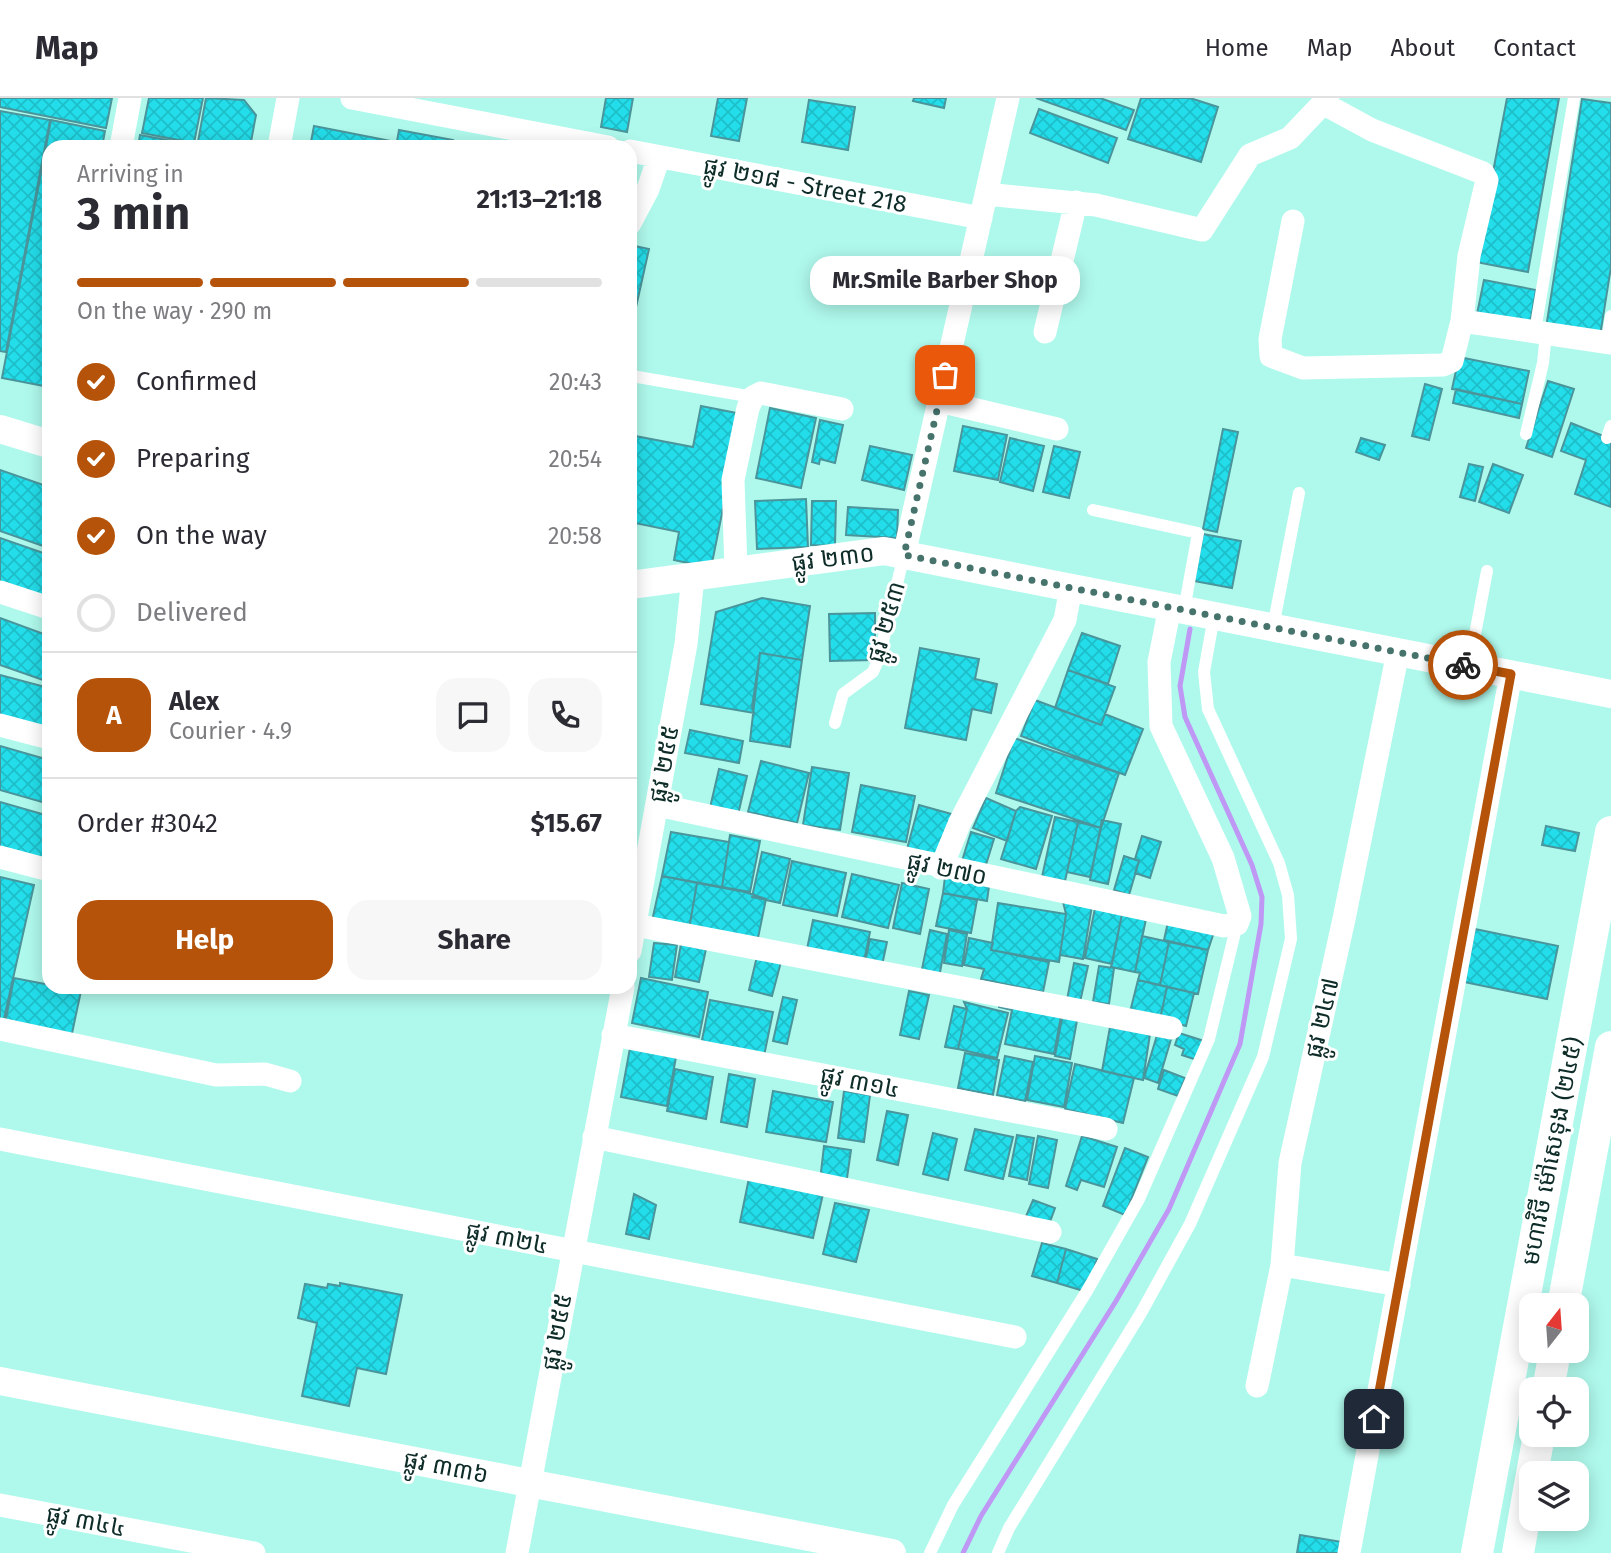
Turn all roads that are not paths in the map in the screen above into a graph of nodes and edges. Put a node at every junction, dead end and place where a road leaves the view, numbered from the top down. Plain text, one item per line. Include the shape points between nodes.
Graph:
1 (130, 98) edge
2 (288, 98) edge
3 (352, 98) edge
4 (1008, 98) edge
5 (1573, 98) edge
6 (1322, 100) edge
7 (122, 140) edge
8 (280, 140) edge
9 (571, 140) edge
10 (637, 152) edge
11 (659, 157) junction
12 (986, 194) junction
13 (1076, 202) junction
14 (637, 210) edge
15 (981, 218) junction
16 (1293, 221) dead end
17 (1611, 316) edge
18 (1462, 321) junction
19 (1045, 332) dead end
20 (1540, 332) junction
21 (1609, 342) edge
22 (637, 377) edge
23 (753, 397) junction
24 (939, 401) junction
25 (842, 409) dead end
26 (0, 429) edge
27 (1057, 429) dead end
28 (1526, 434) dead end
29 (42, 442) edge
30 (1299, 493) dead end
31 (1093, 510) dead end
32 (904, 555) junction
33 (736, 570) junction
34 (1487, 571) dead end
35 (693, 577) junction
36 (637, 584) edge
37 (1072, 588) junction
38 (0, 592) edge
39 (42, 606) edge
40 (1177, 609) junction
41 (1214, 616) junction
42 (1273, 628) junction
43 (1398, 652) junction
44 (1469, 666) junction
45 (1511, 674) junction
46 (1611, 694) edge
47 (835, 723) dead end
48 (0, 725) edge
49 (42, 736) edge
50 (657, 805) junction
51 (1611, 832) edge
52 (0, 857) edge
53 (42, 868) edge
54 (941, 868) junction
55 (637, 905) edge
56 (1237, 924) junction
57 (637, 926) edge
58 (622, 994) edge
59 (1171, 1028) dead end
60 (0, 1029) edge
61 (613, 1035) junction
62 (1611, 1047) edge
63 (290, 1081) dead end
64 (1106, 1129) dead end
65 (594, 1137) junction
66 (0, 1139) edge
67 (1049, 1232) dead end
68 (572, 1251) junction
69 (1282, 1265) junction
70 (1399, 1285) junction
71 (1565, 1293) edge
72 (1015, 1337) dead end
73 (0, 1381) edge
74 (1257, 1385) dead end
75 (530, 1483) junction
76 (0, 1505) edge
77 (1522, 1531) edge
78 (254, 1553) edge
79 (517, 1553) edge
80 (892, 1553) edge
81 (930, 1553) edge
82 (998, 1553) edge
83 (1349, 1553) edge
84 (1477, 1553) edge
85 (1518, 1553) edge

1 - 7 street
2 - 8 street
3 - 9 street
4 - 12 street, ផ្លូវ ២៥៣
5 - 20 lane
6 - 13 street via 1290,138 1250,155 1202,230
6 - 18 street via 1372,130 1483,173 1487,180 1469,256
10 - 11 street, ផ្លូវ ២១៨ - Street 218
11 - 14 street
11 - 15 street, ផ្លូវ ២១៨ - Street 218
12 - 13 street
12 - 15 street, ផ្លូវ ២៥៣
13 - 19 street
15 - 24 street, ផ្លូវ ២៥៣
16 - 18 street via 1270,356 1303,368 1443,365 1452,360
17 - 21 lane
18 - 20 street
20 - 21 street
20 - 28 lane via 1543,363
22 - 23 lane
23 - 25 street via 761,393
23 - 33 street via 733,480
24 - 27 street
24 - 32 street, ផ្លូវ ២៥៣
26 - 29 street
30 - 42 lane
31 - 40 lane via 1198,533
32 - 33 street, ផ្លូវ ២៣០ via 884,551
32 - 37 street, ផ្លូវ ២៣០
32 - 47 lane, ផ្លូវ ២៥៣ via 873,672 844,694
33 - 35 street, ផ្លូវ ២៣០
34 - 44 lane
35 - 36 street, ផ្លូវ ២៣០
35 - 50 street, ផ្លូវ ២៥៥ via 686,644
37 - 40 street, ផ្លូវ ២៣០
37 - 54 street via 1060,630 960,822
38 - 39 street
40 - 41 street, ផ្លូវ ២៣០
40 - 56 street via 1159,662 1161,726 1223,858 1240,916
41 - 42 street, ផ្លូវ ២៣០
41 - 82 lane via 1204,672 1208,709 1279,863 1288,895 1291,939 1264,1057 1189,1224
42 - 43 street, ផ្លូវ ២៣០
43 - 44 street, ផ្លូវ ២៣០
43 - 69 street, ផ្លូវ ២៤៧ via 1290,1163
44 - 45 street, ផ្លូវ ២៣០
45 - 46 street, ផ្លូវ ២៣០
45 - 70 street
48 - 49 street
50 - 54 street, ផ្លូវ ២៧០
50 - 55 street, ផ្លូវ ២៥៥
51 - 84 main road, មហាវិថី ម៉ៅសេទុង (២៤៥)
52 - 53 street
54 - 56 street, ផ្លូវ ២៧០ via 1224,926
56 - 81 lane via 1209,1039 1139,1199 953,1505
57 - 59 street
58 - 61 street, ផ្លូវ ២៥៥
60 - 63 street via 216,1075 265,1074
61 - 64 street, ផ្លូវ ៣១៤
61 - 65 street, ផ្លូវ ២៥៥
62 - 71 main road, មហាវិថី ម៉ៅសេទុង (២៤៥)
65 - 67 street
65 - 68 street, ផ្លូវ ២៥៥
66 - 68 street, ផ្លូវ ៣២៤
68 - 72 street, ផ្លូវ ៣២៤
68 - 75 street, ផ្លូវ ២៥៥
69 - 70 street
69 - 74 street, ផ្លូវ ២៤៧
70 - 83 street
73 - 75 street, ផ្លូវ ៣៣៦
75 - 79 street, ផ្លូវ ២៥៥
75 - 80 street, ផ្លូវ ៣៣៦
76 - 78 street, ផ្លូវ ៣៤៤
77 - 85 main road

